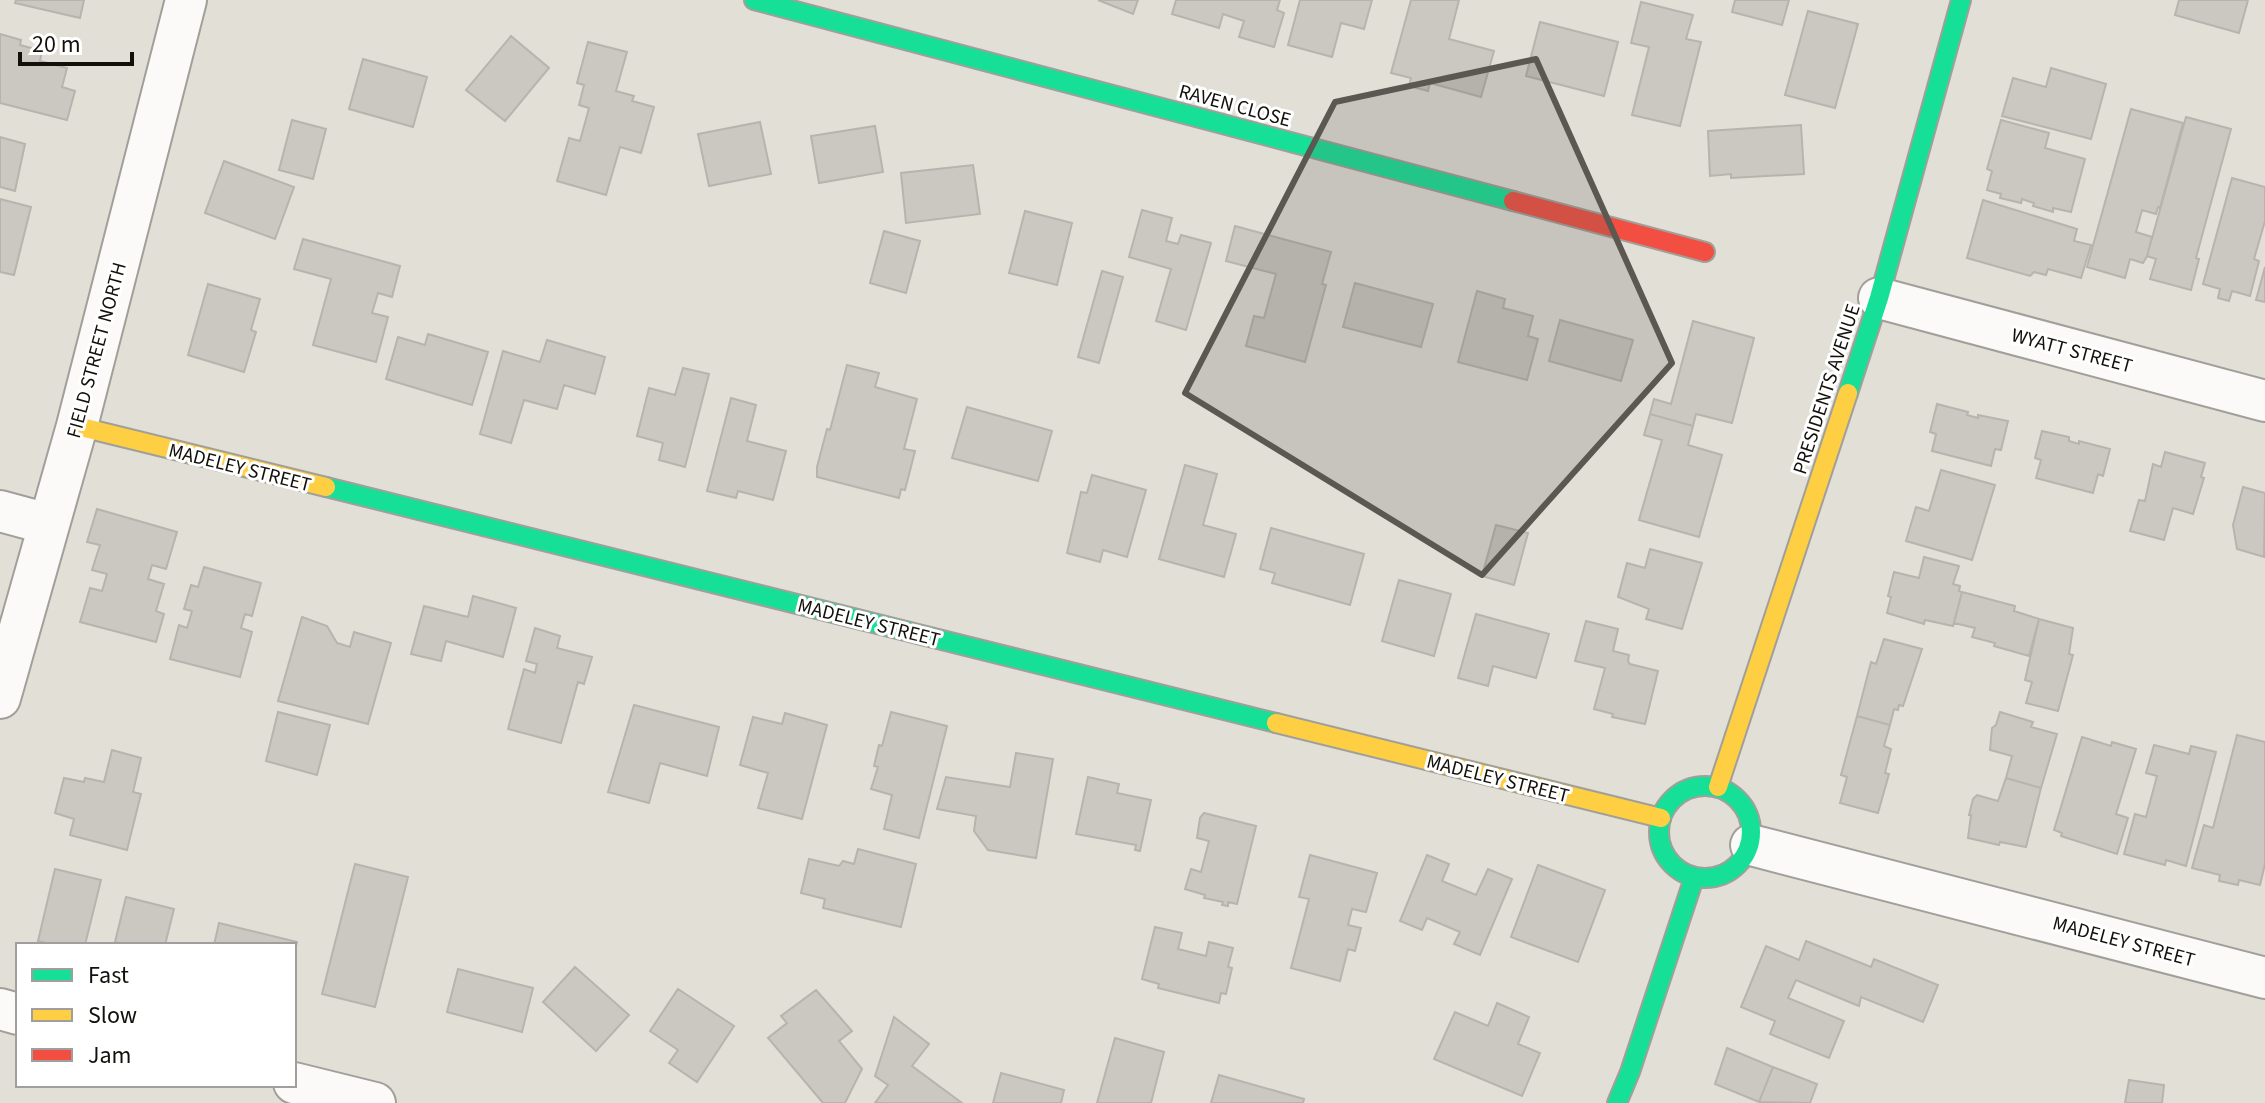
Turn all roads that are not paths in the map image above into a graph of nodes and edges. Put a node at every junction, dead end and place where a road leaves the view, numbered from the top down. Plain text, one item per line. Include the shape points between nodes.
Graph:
1 (186, 0) edge
2 (754, 0) edge
3 (1961, 0) edge
4 (1705, 252) dead end
5 (1879, 298) junction
6 (2265, 401) edge
7 (77, 426) junction
8 (0, 511) edge
9 (48, 524) junction
10 (0, 698) edge
11 (1718, 787) junction
12 (1661, 818) junction
13 (1751, 845) junction
14 (1694, 878) junction
15 (2265, 978) edge
16 (296, 1083) edge
17 (375, 1103) edge
18 (1617, 1103) edge

1 - 7 street, FIELD STREET NORTH
2 - 4 street, RAVEN CLOSE
3 - 5 street, PRESIDENTS AVENUE
5 - 6 street, WYATT STREET
5 - 11 street, PRESIDENTS AVENUE
7 - 9 street, FIELD STREET NORTH
7 - 12 street, MADELEY STREET
8 - 9 street
9 - 10 street, FIELD STREET NORTH
11 - 12 street via 1700,785 1683,791
11 - 13 street via 1746,810
12 - 14 street via 1658,837 1664,855 1676,870
13 - 14 street via 1729,873
13 - 15 street, MADELEY STREET
14 - 18 street
16 - 17 street

